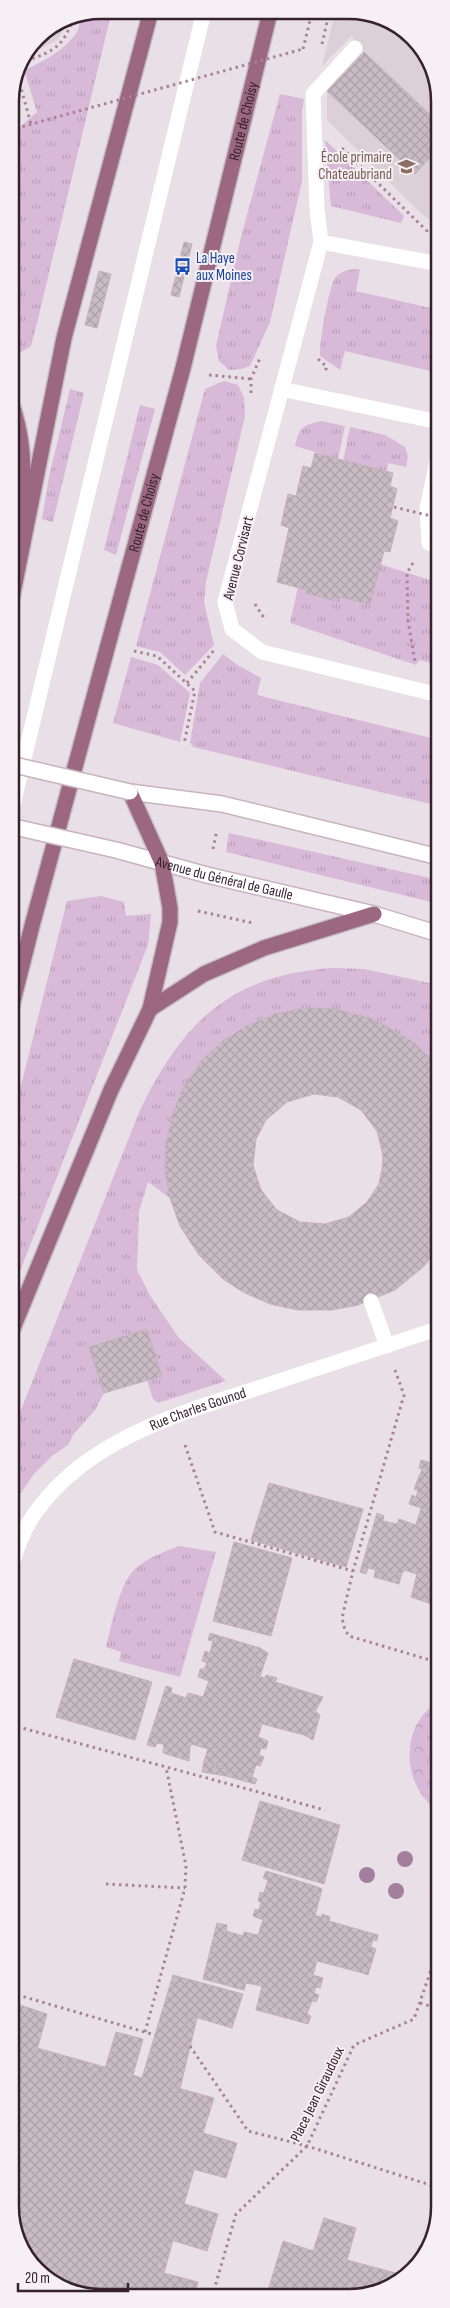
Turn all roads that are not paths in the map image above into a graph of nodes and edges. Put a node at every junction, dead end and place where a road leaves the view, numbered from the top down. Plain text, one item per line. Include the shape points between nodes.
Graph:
1 (149, 19) edge
2 (202, 19) edge
3 (268, 19) edge
4 (355, 48) dead end
5 (321, 242) junction
6 (431, 262) edge
7 (281, 389) junction
8 (431, 420) edge
9 (19, 427) edge
10 (431, 489) edge
11 (431, 529) edge
12 (19, 557) edge
13 (19, 572) edge
14 (431, 693) edge
15 (19, 766) edge
16 (19, 780) edge
17 (130, 792) junction
18 (19, 828) edge
19 (431, 854) edge
20 (162, 863) junction
21 (374, 914) junction
22 (431, 931) edge
23 (19, 977) edge
24 (150, 1009) junction
25 (371, 1301) dead end
26 (19, 1311) edge
27 (431, 1331) edge
28 (386, 1346) junction
29 (19, 1544) edge

1 - 13 main road via 64,338
2 - 16 street
3 - 23 main road, Route de Choisy via 183,368
4 - 5 street via 313,94
5 - 6 street
5 - 7 street, Avenue Corvisart
7 - 8 street
7 - 14 street, Avenue Corvisart via 225,602 232,629 262,652
9 - 12 main road via 24,456
10 - 11 street via 427,508
15 - 17 street, bridge
17 - 19 street via 222,804
17 - 20 main road
18 - 20 street, Avenue du Général de Gaulle, bridge
20 - 21 street, Avenue du Général de Gaulle
20 - 24 main road via 170,922
21 - 22 street, Avenue du Général de Gaulle
21 - 24 main road via 264,948 204,974
24 - 26 main road via 111,1090
25 - 28 street
27 - 28 street, Rue Charles Gounod
28 - 29 street, Rue Charles Gounod via 192,1410 109,1447 62,1482 37,1510

